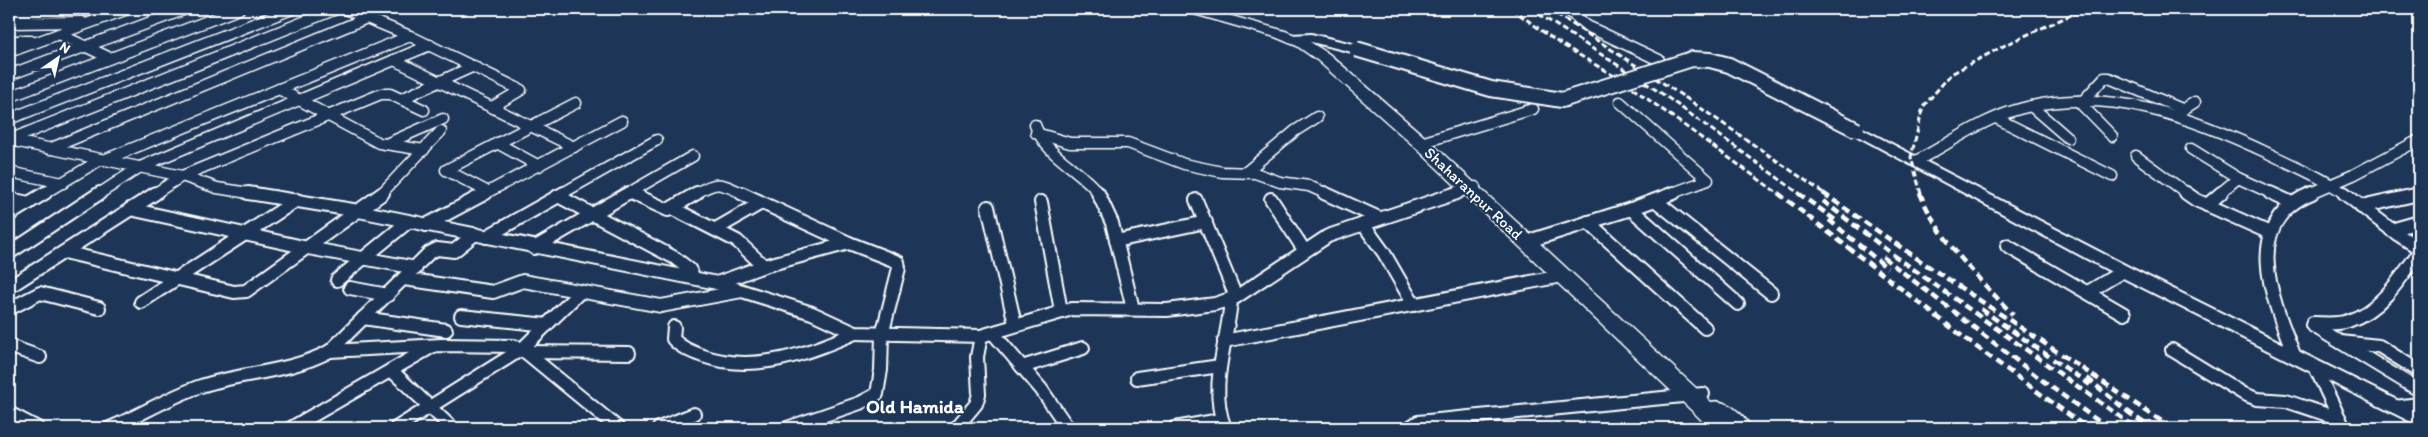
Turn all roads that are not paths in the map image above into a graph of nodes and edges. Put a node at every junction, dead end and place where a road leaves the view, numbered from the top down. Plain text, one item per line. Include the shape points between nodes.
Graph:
1 (108, 9) edge
2 (128, 9) edge
3 (186, 9) edge
4 (240, 9) edge
5 (292, 9) edge
6 (336, 9) edge
7 (345, 9) edge
8 (1192, 9) edge
9 (1214, 9) edge
10 (1567, 9) edge
11 (9, 10) edge
12 (64, 10) edge
13 (16, 11) edge
14 (9, 14) edge
15 (367, 18) junction
16 (93, 21) junction
17 (9, 22) edge
18 (59, 34) junction
19 (410, 36) junction
20 (1297, 38) junction
21 (40, 40) junction
22 (9, 41) edge
23 (430, 45) junction
24 (85, 46) junction
25 (9, 52) edge
26 (110, 58) junction
27 (394, 60) junction
28 (1659, 60) dead end
29 (474, 66) junction
30 (9, 75) edge
31 (438, 82) junction
32 (279, 89) junction
33 (9, 97) edge
34 (401, 98) junction
35 (298, 100) junction
36 (2081, 101) junction
37 (1620, 102) dead end
38 (2195, 102) dead end
39 (576, 103) dead end
40 (2031, 106) junction
41 (492, 107) junction
42 (1533, 109) dead end
43 (424, 110) dead end
44 (2179, 112) junction
45 (328, 116) junction
46 (1317, 118) dead end
47 (9, 119) edge
48 (443, 119) dead end
49 (1998, 119) junction
50 (622, 121) dead end
51 (531, 126) junction
52 (440, 131) dead end
53 (2112, 136) dead end
54 (2068, 138) dead end
55 (9, 140) edge
56 (657, 140) dead end
57 (2419, 140) edge
58 (1425, 142) junction
59 (496, 143) junction
60 (386, 144) junction
61 (574, 147) junction
62 (49, 149) junction
63 (2191, 149) dead end
64 (424, 150) junction
65 (693, 156) dead end
66 (2136, 156) dead end
67 (102, 160) junction
68 (1918, 160) junction
69 (539, 166) junction
70 (140, 168) junction
71 (9, 172) edge
72 (1246, 172) junction
73 (182, 176) junction
74 (2112, 176) dead end
75 (2238, 178) junction
76 (63, 183) junction
77 (2332, 185) junction
78 (1474, 187) junction
79 (488, 192) junction
80 (631, 193) junction
81 (2419, 194) edge
82 (558, 196) junction
83 (9, 199) edge
84 (1271, 199) dead end
85 (297, 200) junction
86 (1196, 200) dead end
87 (1656, 201) junction
88 (761, 202) junction
89 (1041, 202) dead end
90 (28, 203) junction
91 (2292, 203) junction
92 (2207, 206) junction
93 (988, 207) dead end
94 (2361, 207) junction
95 (674, 209) junction
96 (1630, 209) junction
97 (130, 210) junction
98 (359, 211) junction
99 (594, 214) junction
100 (9, 215) edge
101 (1379, 218) junction
102 (409, 221) junction
103 (1206, 222) junction
104 (1588, 222) junction
105 (2419, 222) edge
106 (1363, 224) junction
107 (426, 225) junction
108 (716, 229) junction
109 (2391, 230) junction
110 (2270, 233) junction
111 (244, 235) junction
112 (480, 236) junction
113 (1535, 239) junction
114 (1116, 241) junction
115 (9, 242) edge
116 (849, 243) junction
117 (22, 244) junction
118 (2007, 246) dead end
119 (308, 248) junction
120 (534, 248) junction
121 (1304, 250) junction
122 (2419, 250) edge
123 (9, 252) edge
124 (64, 252) junction
125 (362, 259) junction
126 (764, 266) junction
127 (416, 268) junction
128 (2123, 271) junction
129 (1562, 276) junction
130 (694, 278) junction
131 (178, 279) junction
132 (404, 279) junction
133 (337, 280) dead end
134 (717, 283) junction
135 (9, 287) edge
136 (350, 288) dead end
137 (744, 291) junction
138 (2088, 292) junction
139 (579, 293) junction
140 (1771, 293) dead end
141 (388, 295) junction
142 (1234, 299) junction
143 (141, 302) dead end
144 (1738, 304) dead end
145 (1414, 305) junction
146 (99, 308) dead end
147 (9, 309) edge
148 (1133, 309) junction
149 (1061, 311) junction
150 (2124, 314) dead end
151 (461, 316) dead end
152 (363, 318) junction
153 (1015, 324) junction
154 (547, 325) junction
155 (674, 327) dead end
156 (1705, 328) dead end
157 (446, 330) dead end
158 (855, 333) junction
159 (987, 334) junction
160 (882, 335) junction
161 (1224, 341) junction
162 (2339, 342) junction
163 (434, 345) junction
164 (9, 346) edge
165 (1084, 348) dead end
166 (524, 350) junction
167 (2172, 350) dead end
168 (330, 351) junction
169 (629, 354) dead end
170 (40, 357) dead end
171 (2295, 357) junction
172 (1220, 366) junction
173 (1022, 367) junction
174 (2315, 367) junction
175 (391, 370) junction
176 (2419, 371) edge
177 (1137, 378) dead end
178 (2419, 390) edge
179 (1696, 395) junction
180 (2419, 404) edge
181 (432, 407) junction
182 (2395, 407) junction
183 (9, 413) edge
184 (694, 414) dead end
185 (2419, 419) edge
186 (24, 424) edge
187 (813, 424) edge
188 (1222, 424) edge
189 (2342, 424) edge
190 (38, 428) edge
191 (112, 428) edge
192 (291, 428) edge
193 (396, 428) edge
194 (452, 428) edge
195 (618, 428) edge
196 (659, 428) edge
197 (787, 428) edge
198 (956, 428) edge
199 (1068, 428) edge
200 (1175, 428) edge
201 (1408, 428) edge
202 (1724, 428) edge
203 (1740, 428) edge

1 - 12 street
2 - 16 street
3 - 24 street
4 - 26 street
5 - 47 street
6 - 55 street
7 - 15 street
8 - 20 main road, Shaharanpur Road
9 - 20 main road, Shaharanpur Road via 1267,24
10 - 28 street via 1587,26
11 - 13 street
12 - 13 street
13 - 14 street
13 - 17 street
15 - 19 street
15 - 62 street
16 - 17 street
16 - 18 street
18 - 21 street
18 - 24 street
19 - 23 street
19 - 32 street
20 - 58 main road, Shaharanpur Road
20 - 68 main road, bridge via 1356,48 1490,89 1562,100 1692,59 1710,60 1729,65
21 - 22 street
21 - 25 street
23 - 27 street
23 - 29 street
24 - 26 street
24 - 30 street
26 - 33 street
27 - 31 street
27 - 35 street
29 - 31 street
29 - 41 street via 521,90
31 - 34 street
31 - 41 street
32 - 35 street
32 - 67 street
34 - 43 street
34 - 45 street via 381,94
35 - 45 street
35 - 70 street
36 - 40 street
36 - 44 street
36 - 44 street via 2104,78 2109,78
36 - 53 street
37 - 87 street via 1708,179
38 - 44 street
39 - 51 street
40 - 49 street
40 - 54 street
41 - 51 street
42 - 58 street
44 - 77 street
45 - 60 street
45 - 73 street
46 - 72 street via 1295,131
48 - 60 street
49 - 68 street
49 - 74 street
50 - 61 street
51 - 59 street
51 - 61 street
52 - 64 street
55 - 62 street
56 - 82 street
57 - 77 street
58 - 78 main road, Shaharanpur Road
59 - 69 street
59 - 79 street via 446,170
60 - 64 street
61 - 69 street
62 - 67 street
63 - 75 street
64 - 98 street via 394,183
65 - 80 street
66 - 92 street
67 - 70 street
67 - 76 street
68 - 128 main road
69 - 79 street
70 - 73 street
70 - 117 street
71 - 76 street
72 - 101 street via 1309,186
72 - 114 street via 1222,172 1184,164 1128,143 1070,143 1035,129 1053,153 1098,192
73 - 85 street via 217,188
73 - 97 street
75 - 91 street
75 - 92 street
76 - 90 street
77 - 91 street
77 - 94 street
78 - 101 street
78 - 113 main road, Shaharanpur Road
78 - 129 main road, Shaharanpur Road
79 - 107 street
80 - 95 street via 665,210
80 - 99 street
81 - 94 street
82 - 99 street
82 - 112 street
83 - 90 street
84 - 121 street
85 - 98 street
85 - 111 street
86 - 103 street
87 - 96 street
87 - 140 street
88 - 95 street via 716,182
88 - 108 street
88 - 116 street
89 - 149 street
90 - 100 street
91 - 110 street
92 - 110 street
93 - 153 street
94 - 109 street
95 - 108 street
96 - 104 street
96 - 144 street
97 - 111 street
97 - 124 street
98 - 102 street
98 - 119 street
99 - 120 street
99 - 130 street via 674,258 689,269
101 - 106 street
102 - 107 street
102 - 125 street
103 - 114 street
103 - 142 street
104 - 113 street
104 - 156 street
105 - 109 street
106 - 121 street via 1328,236
106 - 145 street
107 - 112 street
108 - 126 street via 746,248
109 - 122 street
110 - 171 street via 2268,279
111 - 119 street
111 - 131 street
112 - 120 street
112 - 127 street via 454,251 434,250
113 - 179 main road, Shaharanpur Road
114 - 148 street
115 - 117 street
116 - 126 street
116 - 160 street via 898,262
117 - 123 street
118 - 138 street
119 - 125 street
119 - 131 street via 246,291 234,292
120 - 130 street
121 - 142 street
122 - 162 street via 2399,282 2363,315 2347,322 2313,323 2315,328
124 - 131 street
124 - 135 street
125 - 127 street
125 - 133 street
126 - 134 street
127 - 132 street
128 - 138 street
128 - 171 main road
129 - 145 street
129 - 179 main road, Shaharanpur Road
130 - 134 street
131 - 143 street
132 - 139 street via 493,292 522,281
132 - 141 street
134 - 137 street
136 - 141 street
137 - 139 street via 661,306
137 - 158 street via 812,313
138 - 150 street
139 - 154 street
141 - 152 street
142 - 148 street via 1182,310
142 - 161 street
145 - 161 street
146 - 147 street via 40,293
148 - 149 street
149 - 153 street
151 - 154 street
152 - 157 street
152 - 168 street
153 - 159 street
154 - 166 street
155 - 158 street via 673,338 677,344 724,364 783,358
158 - 160 street
159 - 160 street
159 - 173 street
159 - 198 street via 977,357 979,394 976,404
160 - 187 street via 877,394
161 - 172 street
162 - 176 street via 2379,346
162 - 178 street
163 - 166 street via 503,346
163 - 168 street
163 - 175 street
164 - 170 street
165 - 173 street
166 - 169 street
166 - 181 street
166 - 195 street
167 - 189 street via 2244,394 2257,399 2281,399
168 - 191 street via 306,364 199,387
171 - 174 main road
172 - 177 street
172 - 188 street
173 - 199 street
174 - 182 main road
174 - 189 street
175 - 181 street
175 - 192 street
179 - 201 street via 1418,422
179 - 202 main road, Shaharanpur Road
179 - 203 main road, Shaharanpur Road
180 - 182 street
181 - 193 street
181 - 194 street
182 - 185 main road
183 - 186 street
184 - 196 street
186 - 190 street
187 - 197 street
188 - 200 street

